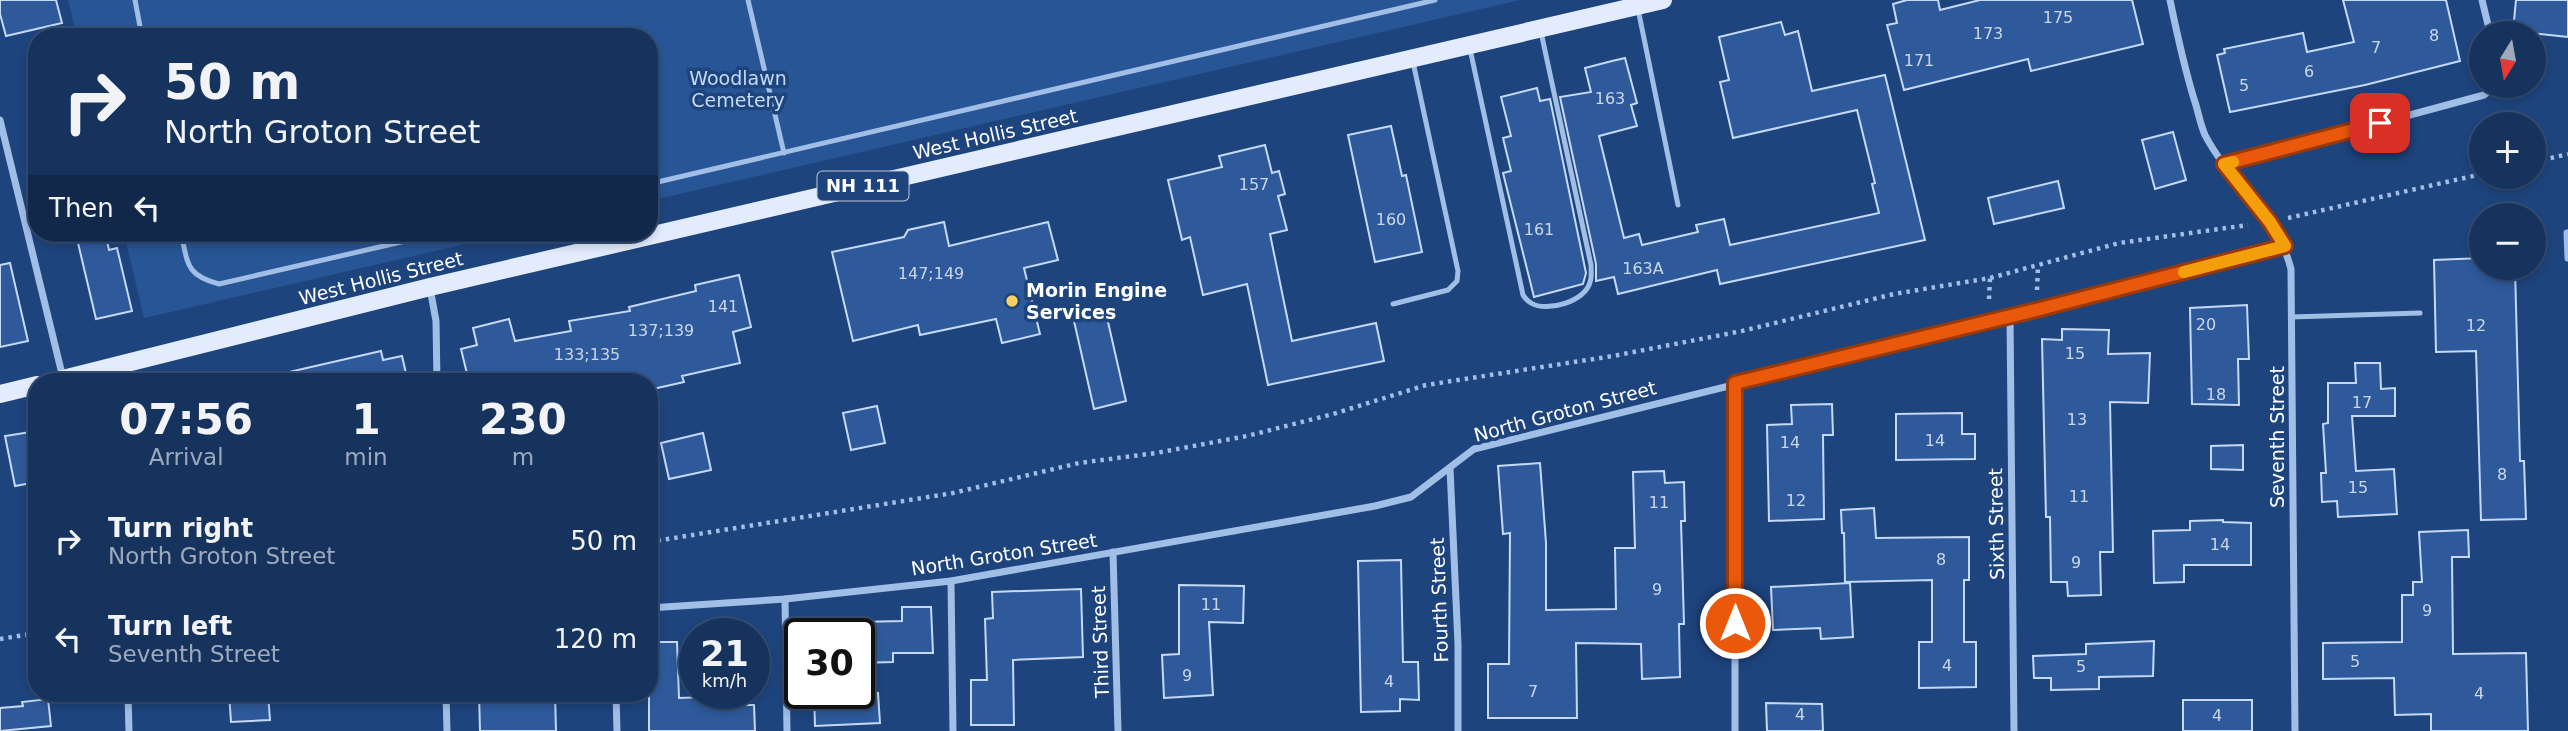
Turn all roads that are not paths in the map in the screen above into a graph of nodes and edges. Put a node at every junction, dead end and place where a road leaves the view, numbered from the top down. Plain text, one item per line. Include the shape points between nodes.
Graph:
1 (135, 0) edge
2 (748, 0) edge
3 (1435, 0) edge
4 (1663, 0) edge
5 (2170, 0) edge
6 (2482, 0) edge
7 (1638, 6) junction
8 (2487, 21) edge
9 (140, 28) edge
10 (1540, 29) junction
11 (1469, 46) junction
12 (1413, 59) junction
13 (2473, 98) edge
14 (0, 120) edge
15 (783, 153) junction
16 (2224, 164) junction
17 (658, 182) edge
18 (1678, 205) dead end
19 (2567, 233) edge
20 (658, 234) edge
21 (183, 242) edge
22 (401, 242) edge
23 (624, 242) edge
24 (2285, 246) junction
25 (2568, 258) edge
26 (430, 287) junction
27 (1393, 304) dead end
28 (2420, 313) dead end
29 (2010, 316) junction
30 (2291, 317) junction
31 (55, 373) edge
32 (85, 373) edge
33 (438, 373) edge
34 (1735, 383) junction
35 (28, 387) edge
36 (0, 394) edge
37 (1450, 468) junction
38 (1113, 552) junction
39 (951, 581) junction
40 (785, 599) junction
41 (658, 606) edge
42 (128, 702) edge
43 (446, 702) edge
44 (616, 702) edge
45 (130, 731) edge
46 (446, 731) edge
47 (617, 731) edge
48 (788, 731) edge
49 (953, 731) edge
50 (1118, 731) edge
51 (1458, 731) edge
52 (1735, 731) edge
53 (2014, 731) edge
54 (2295, 731) edge

1 - 9 lane
2 - 15 lane
3 - 15 lane
4 - 7 main road, West Hollis Street / NH 111
5 - 16 street, Seventh Street via 2204,133
6 - 8 street
7 - 10 main road, West Hollis Street / NH 111
7 - 18 lane
10 - 11 main road, West Hollis Street / NH 111
10 - 11 lane via 1591,265 1590,284 1569,303 1543,307 1522,295
11 - 12 main road, West Hollis Street / NH 111
12 - 20 main road, West Hollis Street / NH 111
12 - 27 lane via 1458,271 1457,281 1448,290
13 - 16 street
14 - 31 street
15 - 17 lane
16 - 24 street, Seventh Street
19 - 25 street
21 - 22 lane via 188,265 200,279 219,284
23 - 26 main road, West Hollis Street / NH 111
24 - 29 street, North Groton Street
24 - 30 street, Seventh Street via 2291,269
26 - 32 main road, West Hollis Street / NH 111
26 - 33 street
28 - 30 lane
29 - 34 street, North Groton Street
29 - 53 street, Sixth Street
30 - 54 street, Seventh Street
34 - 37 street, North Groton Street via 1474,449
34 - 52 street
35 - 36 main road
37 - 38 street, North Groton Street via 1411,497 1387,503
37 - 51 street, Fourth Street
38 - 39 street, North Groton Street
38 - 50 street, Third Street
39 - 40 street, North Groton Street
39 - 49 street
40 - 41 street, North Groton Street
40 - 48 street
42 - 45 street
43 - 46 street
44 - 47 street

